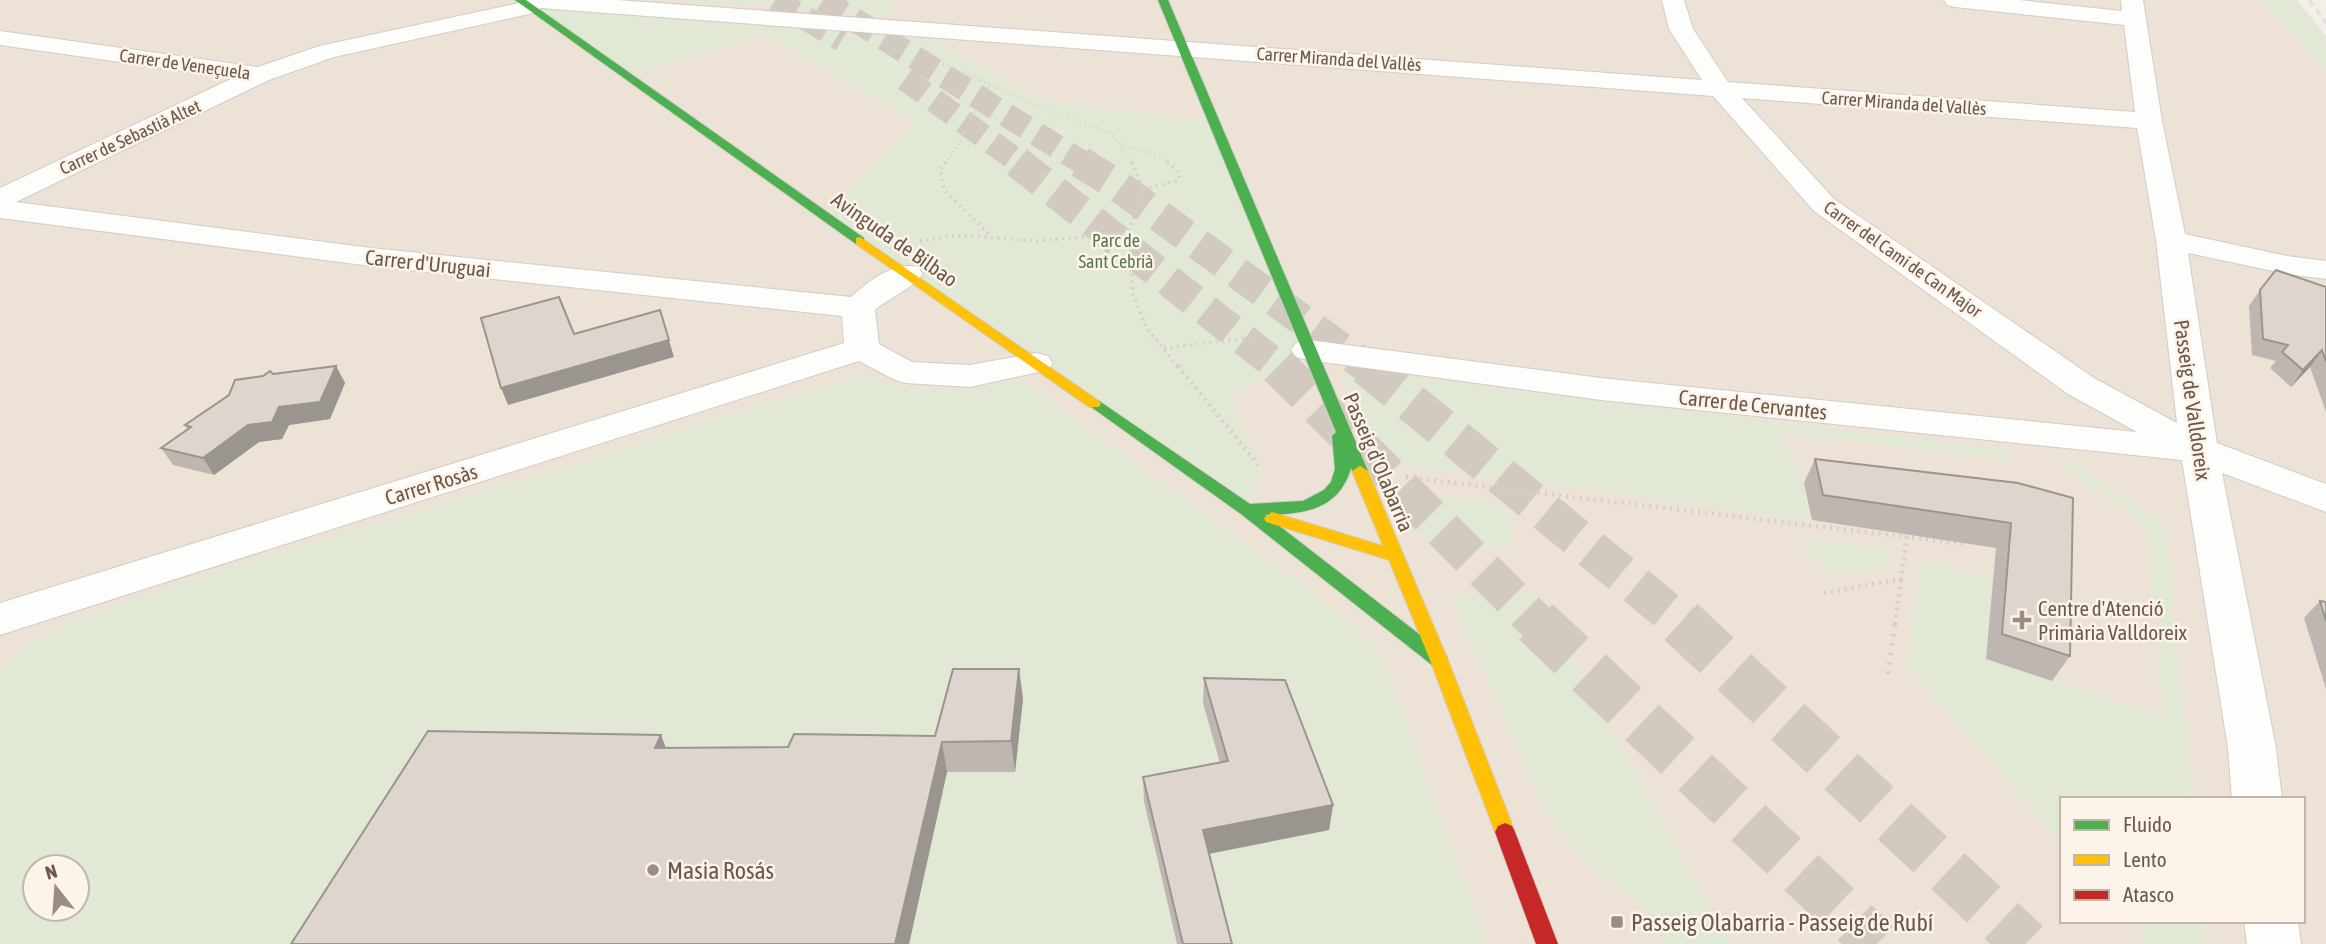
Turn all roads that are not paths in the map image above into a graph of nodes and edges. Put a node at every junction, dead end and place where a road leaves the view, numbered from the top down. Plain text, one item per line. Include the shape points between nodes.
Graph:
1 (1163, 0) edge
2 (1673, 0) edge
3 (1955, 0) edge
4 (526, 2) edge
5 (2134, 9) edge
6 (0, 38) edge
7 (1183, 47) junction
8 (260, 75) junction
9 (1720, 89) junction
10 (2149, 121) junction
11 (0, 199) edge
12 (0, 209) edge
13 (2171, 240) junction
14 (893, 265) junction
15 (2326, 270) edge
16 (858, 308) junction
17 (1305, 341) junction
18 (862, 349) junction
19 (1036, 363) junction
20 (1339, 421) junction
21 (2199, 450) junction
22 (2326, 499) edge
23 (1247, 510) junction
24 (1395, 556) junction
25 (0, 620) edge
26 (1439, 660) junction
27 (2257, 797) edge
28 (2271, 923) edge
29 (1547, 944) edge
30 (2274, 944) edge

1 - 7 street, Passeig d'Olabarria
2 - 9 street, Carrer del Camí de Can Major via 1681,29
3 - 5 street
4 - 7 street, Carrer Miranda del Vallès via 912,19
4 - 8 street, Carrer de Veneçuela via 327,51
4 - 14 street, Avinguda de Bilbao
5 - 10 street, Passeig de Valldoreix
6 - 8 street, Carrer de Veneçuela
7 - 9 street, Carrer Miranda del Vallès
7 - 17 street, Passeig d'Olabarria
8 - 11 street, Carrer de Sebastià Altet
9 - 10 street, Carrer Miranda del Vallès
9 - 21 street, Carrer del Camí de Can Major via 1824,205 2081,386
10 - 13 street, Passeig de Valldoreix
12 - 16 street, Carrer d'Uruguai via 372,257
13 - 15 street
13 - 21 street, Passeig de Valldoreix
14 - 16 street via 878,290
14 - 19 street, Avinguda de Bilbao
16 - 18 street
17 - 20 street, Passeig d'Olabarria
17 - 21 street, Carrer de Cervantes via 1601,389
18 - 19 street via 905,372 970,376
18 - 25 street, Carrer Rosàs
19 - 23 street, Avinguda de Bilbao
20 - 23 street via 1343,469 1338,484 1325,497 1309,506
20 - 24 street, Passeig d'Olabarria
21 - 22 street
21 - 27 street, Passeig de Valldoreix
23 - 24 street
23 - 26 street
24 - 26 street, Passeig d'Olabarria
26 - 29 street, Passeig d'Olabarria
28 - 30 street

